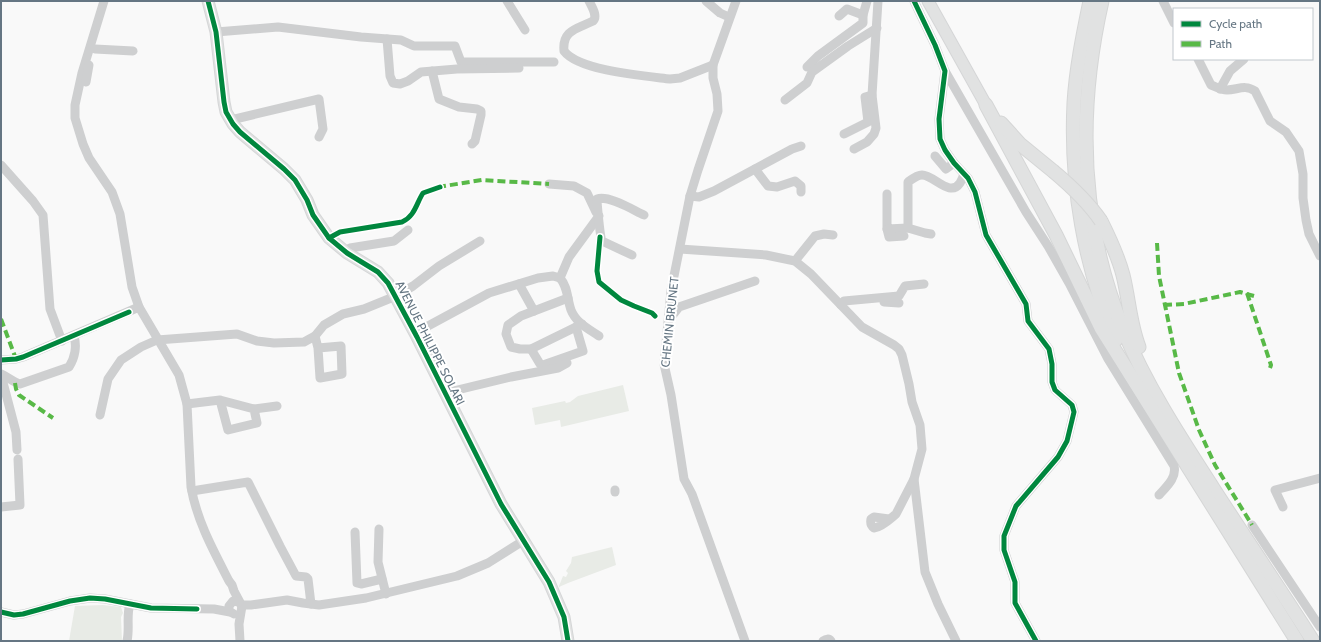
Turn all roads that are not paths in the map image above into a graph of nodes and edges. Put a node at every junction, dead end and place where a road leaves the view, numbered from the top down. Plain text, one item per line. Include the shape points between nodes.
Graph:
1 (104, 1) edge
2 (109, 1) edge
3 (208, 1) edge
4 (507, 1) edge
5 (589, 1) edge
6 (706, 1) edge
7 (736, 1) edge
8 (867, 1) edge
9 (878, 1) edge
10 (914, 1) edge
11 (928, 1) edge
12 (1090, 1) edge
13 (1102, 1) edge
14 (1163, 1) edge
15 (863, 15) junction
16 (839, 16) dead end
17 (729, 17) junction
18 (1173, 21) edge
19 (877, 28) junction
20 (525, 30) dead end
21 (216, 32) junction
22 (569, 33) junction
23 (387, 39) junction
24 (95, 49) junction
25 (133, 51) dead end
26 (586, 58) dead end
27 (1198, 60) edge
28 (1243, 60) edge
29 (554, 62) dead end
30 (713, 65) junction
31 (807, 67) dead end
32 (519, 68) dead end
33 (432, 71) junction
34 (945, 71) junction
35 (86, 82) dead end
36 (1220, 88) junction
37 (872, 95) junction
38 (785, 100) dead end
39 (986, 104) junction
40 (231, 122) junction
41 (844, 134) dead end
42 (319, 138) dead end
43 (472, 144) dead end
44 (801, 146) dead end
45 (854, 148) dead end
46 (935, 156) dead end
47 (954, 163) junction
48 (1, 165) edge
49 (755, 169) junction
50 (964, 174) junction
51 (549, 184) dead end
52 (801, 192) dead end
53 (886, 194) dead end
54 (690, 196) junction
55 (644, 215) dead end
56 (599, 216) junction
57 (408, 230) dead end
58 (906, 232) junction
59 (931, 234) dead end
60 (833, 235) dead end
61 (480, 241) dead end
62 (680, 249) junction
63 (347, 253) junction
64 (632, 255) dead end
65 (1320, 256) edge
66 (795, 261) junction
67 (560, 278) junction
68 (755, 280) dead end
69 (519, 284) junction
70 (924, 284) dead end
71 (396, 296) junction
72 (568, 298) junction
73 (899, 303) dead end
74 (842, 304) junction
75 (139, 307) junction
76 (534, 311) junction
77 (850, 313) junction
78 (669, 320) junction
79 (579, 326) junction
80 (415, 333) junction
81 (74, 336) junction
82 (315, 336) junction
83 (599, 336) dead end
84 (157, 340) junction
85 (62, 341) junction
86 (318, 348) dead end
87 (531, 349) junction
88 (1, 360) edge
89 (567, 363) dead end
90 (1, 375) edge
91 (1140, 391) junction
92 (445, 393) junction
93 (220, 400) junction
94 (188, 404) junction
95 (277, 406) dead end
96 (254, 409) junction
97 (100, 415) dead end
98 (1166, 415) junction
99 (914, 478) junction
100 (1320, 478) edge
101 (192, 491) junction
102 (1158, 495) dead end
103 (1282, 506) dead end
104 (1, 507) edge
105 (889, 520) dead end
106 (1252, 525) dead end
107 (379, 529) dead end
108 (355, 532) dead end
109 (523, 541) junction
110 (382, 579) junction
111 (386, 594) junction
112 (130, 604) junction
113 (311, 604) junction
114 (236, 608) junction
115 (1, 612) edge
116 (1320, 627) edge
117 (127, 641) edge
118 (240, 641) edge
119 (568, 641) edge
120 (745, 641) edge
121 (823, 641) edge
122 (831, 641) edge
123 (956, 641) edge
124 (1036, 641) edge
125 (1297, 641) edge
126 (1314, 641) edge

1 - 75 street via 82,73 75,118 82,144 112,192 120,214 132,287
2 - 24 street
3 - 21 main road, AVENUE PHILIPPE SOLARI
4 - 20 street
5 - 22 street via 595,19
6 - 17 street
7 - 17 street, CHEMIN BRUNET
8 - 15 street
9 - 19 street
10 - 34 street
11 - 39 main road
12 - 91 highway via 1074,103 1079,204 1085,240 1103,304 1113,334
13 - 98 highway via 1091,54 1086,117 1086,160 1093,225 1108,287 1123,329
14 - 18 street
15 - 16 street via 846,9
15 - 31 street via 863,23
17 - 30 street, CHEMIN BRUNET
19 - 37 street
19 - 38 street via 812,72 807,83
21 - 23 street via 278,27
21 - 40 main road, AVENUE PHILIPPE SOLARI via 224,102
22 - 26 street via 570,50
22 - 30 street via 565,37 563,47 567,56 598,69 670,79 680,78
23 - 29 street via 401,40 414,46 455,46 461,62
23 - 33 street via 390,76 393,83 400,84 422,72
24 - 25 street
24 - 35 street
27 - 36 street via 1211,85
28 - 36 street via 1230,72
30 - 54 street, CHEMIN BRUNET via 718,111
32 - 33 street
33 - 43 street via 439,99 480,112 475,141
34 - 47 street via 939,119 940,139
34 - 102 street via 1069,283 1108,359 1174,466 1172,480
36 - 65 street via 1228,90 1240,87 1255,91 1270,121 1286,132 1299,151 1306,220 1309,234
37 - 41 street via 865,97 868,122
37 - 45 street via 876,128 874,134 867,142
39 - 91 highway via 1102,328
39 - 98 highway, bridge via 1020,144 1076,192 1101,221 1120,265 1136,339
40 - 42 street via 319,99 323,129
40 - 63 main road, AVENUE PHILIPPE SOLARI via 290,175 324,232
44 - 49 street via 792,148
46 - 47 street via 946,169
47 - 50 street
48 - 85 street via 43,215 50,309
49 - 52 street via 768,186 778,188 795,181 801,186
49 - 54 street via 700,197
50 - 58 street via 959,184 953,187 944,187 922,175 908,182
50 - 124 street via 975,192 986,235 1026,304 1028,321 1049,348 1055,390 1072,404 1074,412 1067,441 1058,457 1016,506 1004,536 1004,550 1015,582 1016,603
51 - 56 street via 574,186 587,193
53 - 58 street via 889,237
54 - 62 street, CHEMIN BRUNET
55 - 56 street via 602,197 597,198
56 - 64 street via 602,241
56 - 67 street via 569,257
57 - 63 street via 394,241 350,248
58 - 59 street
60 - 66 street via 815,236
61 - 71 street
62 - 66 street via 766,255
62 - 78 street, CHEMIN BRUNET
63 - 71 main road, AVENUE PHILIPPE SOLARI via 378,272
66 - 74 street
67 - 69 street via 538,278
67 - 72 street
68 - 78 street via 679,307
69 - 76 street
69 - 80 street via 489,293
70 - 74 street via 905,286 899,296 844,301
71 - 80 main road, AVENUE PHILIPPE SOLARI
71 - 82 street via 364,309 343,314 324,325
72 - 76 street
72 - 79 street
73 - 77 street via 859,304
74 - 77 street
75 - 81 street
75 - 84 street
76 - 87 street via 508,325 506,334 511,347
77 - 99 street via 862,326 899,349 902,355 922,440
78 - 120 street, CHEMIN BRUNET via 664,364 684,479 692,494
79 - 83 street
79 - 87 street
79 - 87 street via 582,352 543,365
80 - 92 main road, AVENUE PHILIPPE SOLARI
81 - 85 street
81 - 90 street via 77,344 69,367 20,384
82 - 84 street via 304,342 274,343 257,341 237,334
82 - 86 street
84 - 94 street via 179,375
84 - 97 street via 120,360 108,379
85 - 88 street via 16,359
89 - 92 street via 558,368
90 - 104 street via 16,432 20,505
91 - 125 highway
92 - 109 main road, AVENUE PHILIPPE SOLARI via 501,504
93 - 94 street
93 - 96 street
93 - 96 street via 228,430 257,423
94 - 101 street
95 - 96 street
98 - 126 highway
99 - 105 street via 896,514
99 - 123 street via 926,572
100 - 103 street via 1275,490
101 - 113 street via 248,482 296,576 308,579
101 - 114 street via 202,527 232,585
106 - 116 street
107 - 110 street via 378,562
108 - 110 street via 357,583
109 - 111 street via 500,556 457,576
109 - 119 main road, AVENUE PHILIPPE SOLARI via 549,582 564,617
110 - 111 street
111 - 113 street via 354,601
112 - 114 street via 159,609
112 - 115 street via 90,598 23,614
112 - 117 street via 127,612
113 - 114 street via 288,600
114 - 118 street
121 - 122 street

